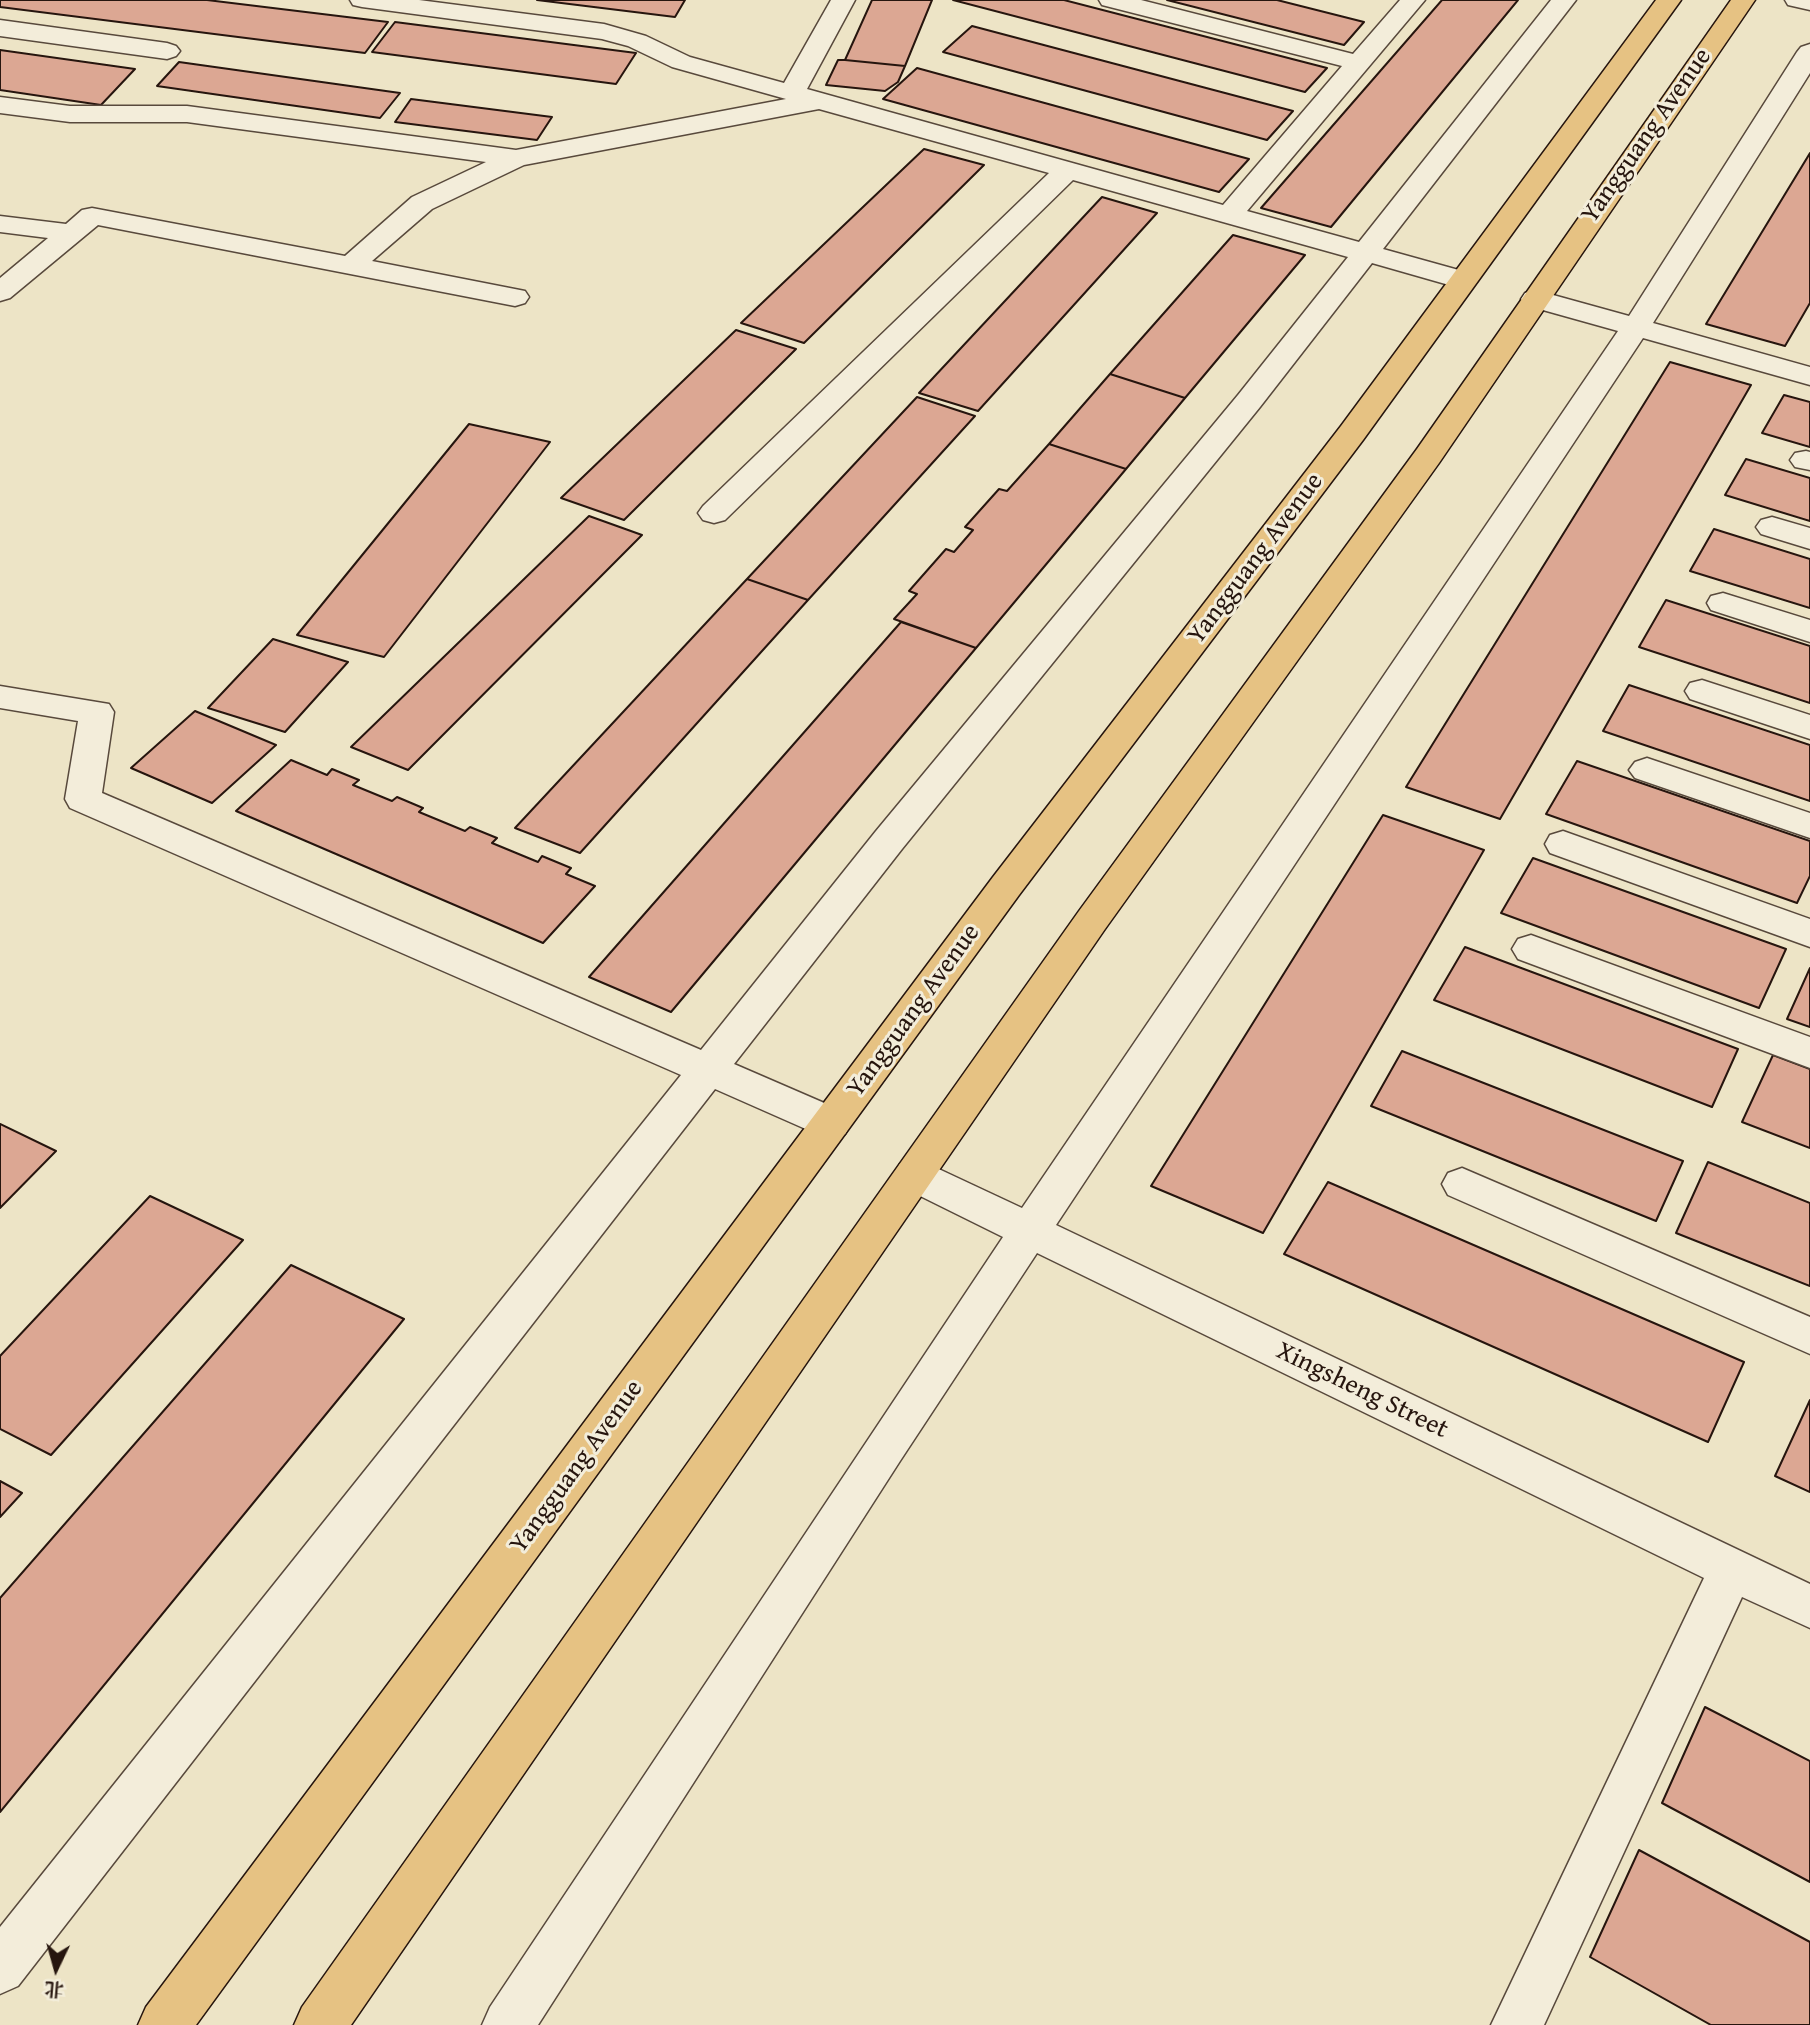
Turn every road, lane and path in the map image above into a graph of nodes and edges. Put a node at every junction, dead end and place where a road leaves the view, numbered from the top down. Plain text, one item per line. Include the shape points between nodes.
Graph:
1 (362, 0) edge
2 (843, 0) edge
3 (1111, 0) edge
4 (1413, 0) edge
5 (1564, 0) edge
6 (1668, 0) edge
7 (1743, 0) edge
8 (1797, 0) edge
9 (1810, 3) edge
10 (0, 28) edge
11 (167, 51) dead end
12 (1810, 52) edge
13 (1359, 63) junction
14 (782, 90) junction
15 (821, 101) junction
16 (0, 105) edge
17 (516, 158) junction
18 (1068, 170) junction
19 (1228, 215) junction
20 (0, 224) edge
21 (73, 233) junction
22 (1365, 253) junction
23 (351, 265) junction
24 (1463, 280) junction
25 (0, 292) edge
26 (515, 297) dead end
27 (1535, 299) junction
28 (1636, 327) junction
29 (1810, 376) edge
30 (714, 513) dead end
31 (1772, 527) dead end
32 (1810, 539) edge
33 (1723, 603) dead end
34 (1810, 631) edge
35 (1702, 691) dead end
36 (0, 697) edge
37 (1810, 727) edge
38 (1647, 770) dead end
39 (1810, 826) edge
40 (1563, 844) dead end
41 (1810, 933) edge
42 (1531, 949) dead end
43 (1810, 1053) edge
44 (707, 1070) junction
45 (831, 1123) junction
46 (914, 1175) junction
47 (1462, 1184) dead end
48 (1029, 1230) junction
49 (1810, 1336) edge
50 (1732, 1569) junction
51 (1810, 1607) edge
52 (0, 1968) edge
53 (164, 2025) edge
54 (320, 2025) edge
55 (508, 2025) edge
56 (1517, 2025) edge

1 - 14 street via 604,32 637,41 681,62
2 - 14 street
3 - 13 street
4 - 13 street
5 - 22 street
6 - 24 main road, Yangguang Avenue
7 - 27 main road, Yangguang Avenue
8 - 9 street
10 - 11 street
12 - 28 street
13 - 19 street
14 - 15 street
15 - 17 street
15 - 18 street
16 - 17 street via 70,114 187,114
17 - 23 street via 422,203
18 - 19 street
18 - 30 street
19 - 22 street
20 - 21 street
21 - 23 street via 92,216
21 - 25 street
22 - 24 street
22 - 44 street
23 - 26 street
24 - 45 main road, Yangguang Avenue
27 - 28 street
27 - 46 main road, Yangguang Avenue
28 - 29 street
28 - 48 street
31 - 32 street
33 - 34 street
35 - 37 street
36 - 44 street via 97,712 83,799
38 - 39 street
40 - 41 street
42 - 43 street
44 - 45 street
44 - 52 street
45 - 53 main road, Yangguang Avenue
46 - 48 street, Xingsheng Street
46 - 54 main road, Yangguang Avenue
47 - 49 street
48 - 50 street, Xingsheng Street
48 - 55 street
50 - 51 street, Xingsheng Street
50 - 56 street

